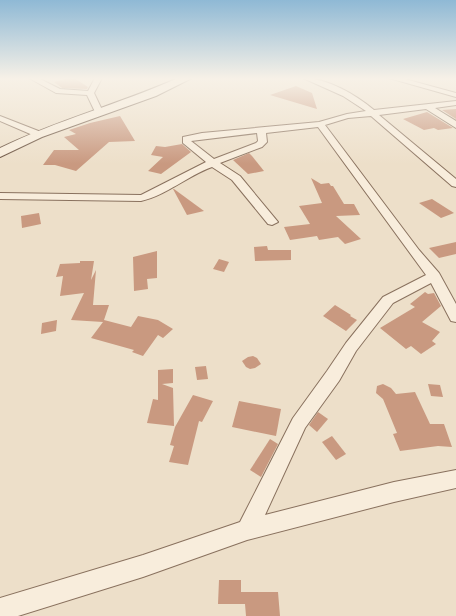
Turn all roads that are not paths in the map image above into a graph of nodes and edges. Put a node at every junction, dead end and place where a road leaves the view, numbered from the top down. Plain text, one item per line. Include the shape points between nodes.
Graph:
1 (96, 107) edge
2 (114, 107) edge
3 (365, 107) edge
4 (421, 107) edge
5 (429, 107) edge
6 (99, 112) junction
7 (372, 112) junction
8 (0, 118) edge
9 (320, 124) junction
10 (456, 125) edge
11 (260, 130) junction
12 (38, 134) junction
13 (0, 153) edge
14 (213, 163) junction
15 (456, 184) edge
16 (0, 196) edge
17 (272, 222) dead end
18 (434, 276) junction
19 (456, 317) edge
20 (456, 479) edge
21 (247, 530) junction
22 (0, 610) edge

1 - 6 street
2 - 6 street
3 - 7 street
4 - 7 street
5 - 10 street
6 - 12 street
7 - 9 street
7 - 15 street
8 - 12 street
9 - 11 street
9 - 18 street
11 - 14 street via 264,139 259,145
11 - 14 street via 186,139
12 - 13 street
14 - 16 street via 141,198
14 - 17 street via 236,178
18 - 19 street
18 - 21 street via 388,300 351,347 299,423
20 - 21 street via 394,492
21 - 22 street via 143,566

